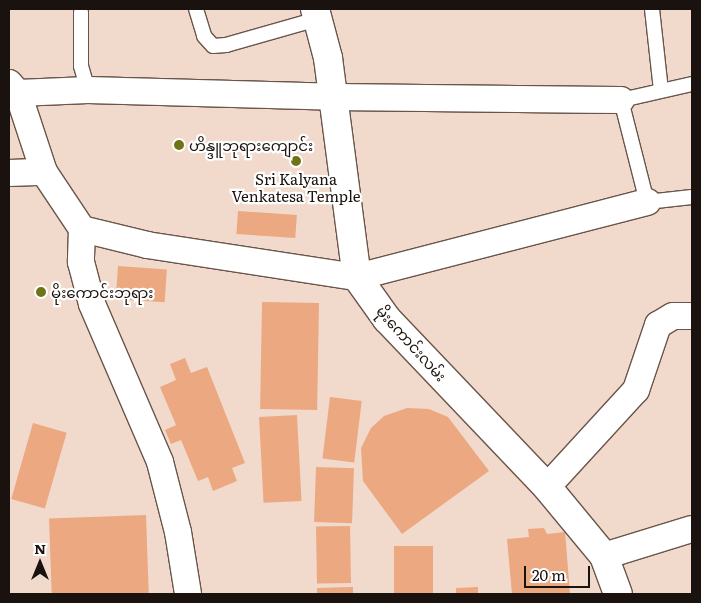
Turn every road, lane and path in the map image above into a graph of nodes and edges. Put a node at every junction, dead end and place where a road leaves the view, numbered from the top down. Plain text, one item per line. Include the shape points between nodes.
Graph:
1 (196, 9) edge
2 (652, 9) edge
3 (81, 12) dead end
4 (316, 14) edge
5 (692, 84) edge
6 (13, 88) edge
7 (88, 90) junction
8 (660, 91) junction
9 (333, 97) junction
10 (621, 100) junction
11 (44, 172) junction
12 (9, 173) edge
13 (692, 198) edge
14 (647, 202) junction
15 (82, 229) junction
16 (357, 277) junction
17 (692, 316) edge
18 (547, 487) junction
19 (692, 529) edge
20 (604, 556) junction
21 (188, 594) edge
22 (618, 594) edge

1 - 4 lane via 204,36 213,46
2 - 8 lane
3 - 7 lane via 81,66
4 - 9 main road, မိုးကောင်းလမ်း via 328,58
5 - 8 lane
6 - 7 street
6 - 11 street
7 - 9 street
8 - 10 lane
9 - 10 street
9 - 16 main road, မိုးကောင်းလမ်း
10 - 14 lane
11 - 12 street
11 - 15 street
13 - 14 lane
14 - 16 street
15 - 16 street via 147,245
15 - 21 street via 81,262 92,304 160,462 178,532
16 - 18 main road, မိုးကောင်းလမ်း via 387,319
17 - 18 street via 673,316 658,326 636,390
18 - 20 main road, မိုးကောင်းလမ်း
19 - 20 street
20 - 22 main road, မိုးကောင်းလမ်း

